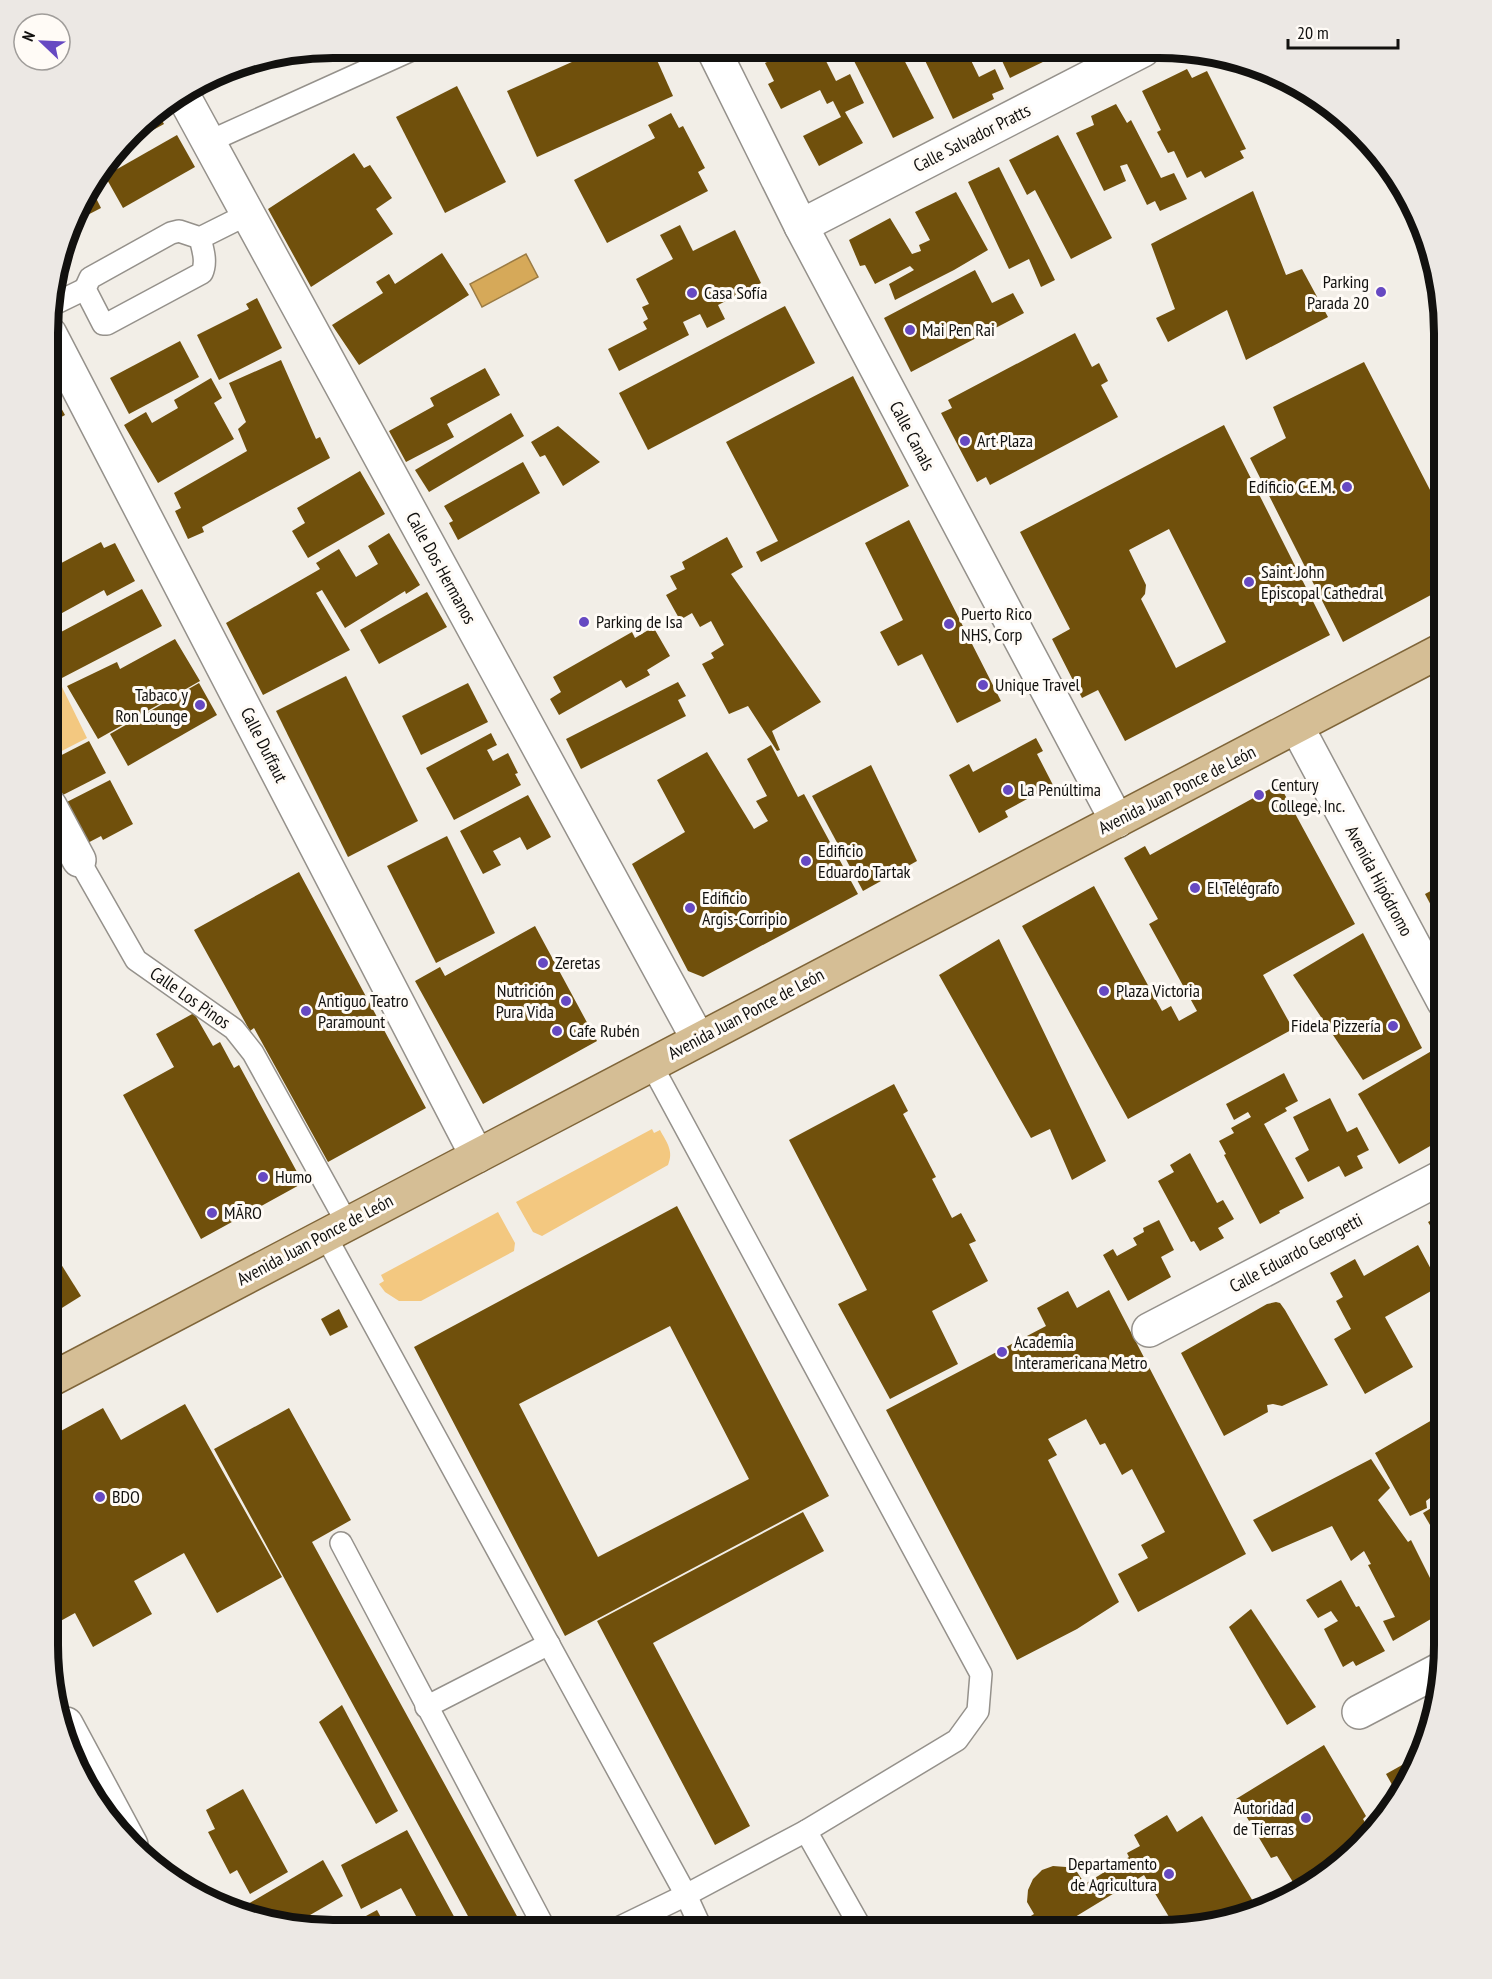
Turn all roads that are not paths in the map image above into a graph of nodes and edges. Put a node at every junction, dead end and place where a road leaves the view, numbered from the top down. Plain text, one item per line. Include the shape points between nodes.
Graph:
1 (394, 58) edge
2 (717, 58) edge
3 (1127, 58) edge
4 (186, 101) edge
5 (208, 142) junction
6 (248, 214) junction
7 (801, 226) junction
8 (200, 238) junction
9 (85, 290) junction
10 (61, 301) edge
11 (58, 349) edge
12 (1434, 654) edge
13 (1297, 727) junction
14 (58, 821) edge
15 (1117, 821) junction
16 (79, 860) joint
17 (1434, 983) edge
18 (698, 1039) junction
19 (651, 1064) junction
20 (477, 1156) junction
21 (1434, 1181) edge
22 (336, 1229) junction
23 (1149, 1330) dead end
24 (58, 1375) edge
25 (341, 1543) dead end
26 (549, 1644) junction
27 (1432, 1674) edge
28 (426, 1707) junction
29 (1359, 1712) dead end
30 (76, 1743) edge
31 (109, 1804) edge
32 (806, 1831) junction
33 (686, 1895) junction
34 (540, 1920) edge
35 (635, 1920) edge
36 (697, 1920) edge
37 (856, 1920) edge

1 - 5 lane
2 - 7 street, Calle Canals
3 - 7 street, Calle Salvador Pratts
4 - 5 street, Calle Dos Hermanos
5 - 6 street, Calle Dos Hermanos
6 - 8 lane
6 - 18 street, Calle Dos Hermanos
7 - 15 street, Calle Canals
8 - 9 lane via 179,231 162,237 90,278
8 - 9 lane via 205,267 202,273 106,324
9 - 10 lane
11 - 20 street, Calle Duffaut
12 - 13 main road, Avenida Juan Ponce de León
13 - 15 main road, Avenida Juan Ponce de León
13 - 17 street, Avenida Hipódromo
14 - 16 street, Calle Los Pinos
15 - 18 main road, Avenida Juan Ponce de León
16 - 22 lane, Calle Los Pinos via 136,960 234,1029 253,1053
18 - 19 main road, Avenida Juan Ponce de León
19 - 20 main road, Avenida Juan Ponce de León
19 - 32 lane via 981,1674 978,1711 957,1740
20 - 22 main road, Avenida Juan Ponce de León
21 - 23 street, Calle Eduardo Georgetti
22 - 24 main road, Avenida Juan Ponce de León
22 - 26 lane, Calle Los Pinos
25 - 28 lane
26 - 28 lane
26 - 33 lane, Calle Los Pinos
27 - 29 street
28 - 34 lane
30 - 31 street
32 - 33 lane
32 - 37 lane
33 - 35 lane
33 - 36 lane, Calle Los Pinos

